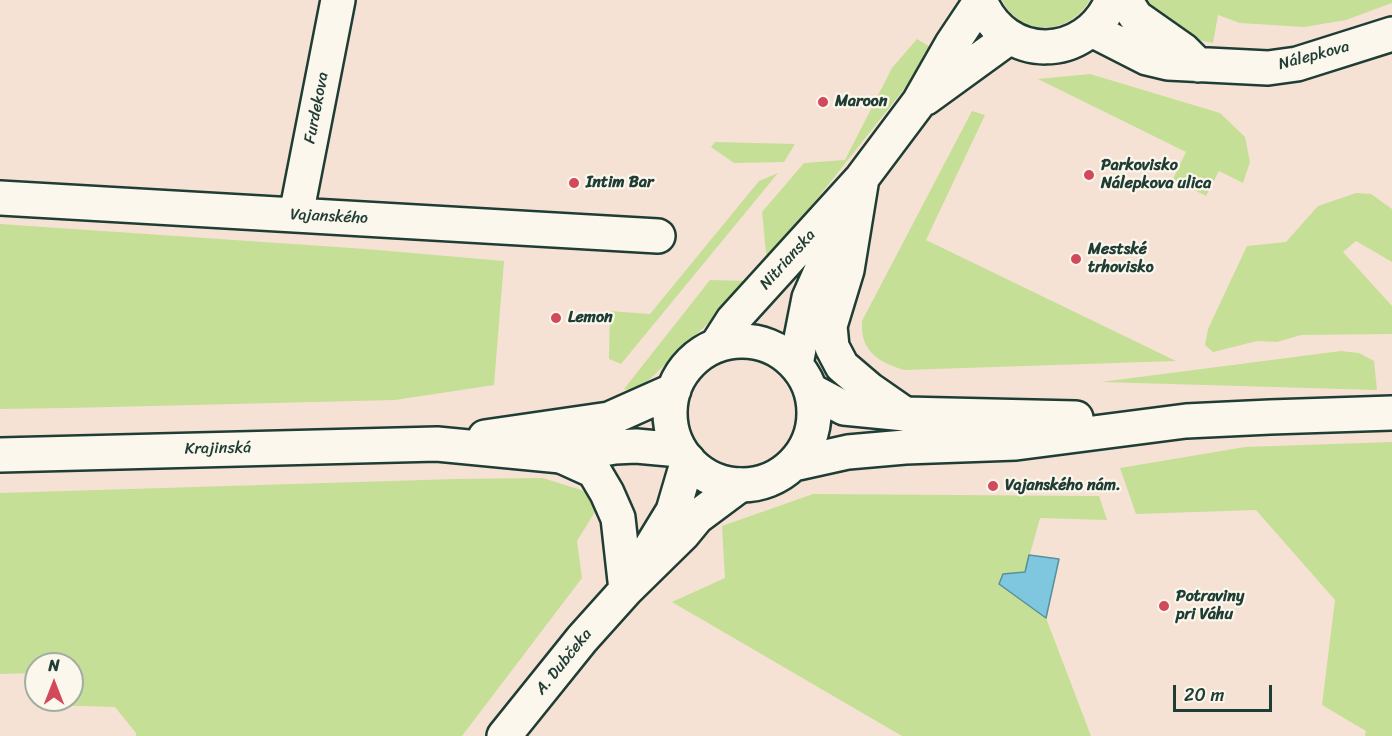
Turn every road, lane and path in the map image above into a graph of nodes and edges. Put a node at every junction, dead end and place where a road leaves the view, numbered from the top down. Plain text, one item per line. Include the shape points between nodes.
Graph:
1 (338, 0) edge
2 (1112, 0) edge
3 (1125, 0) edge
4 (980, 1) edge
5 (1092, 30) junction
6 (1392, 34) edge
7 (1010, 37) junction
8 (1198, 65) junction
9 (919, 102) junction
10 (862, 178) junction
11 (0, 198) edge
12 (296, 215) junction
13 (658, 236) dead end
14 (717, 345) junction
15 (804, 377) junction
16 (674, 390) junction
17 (1392, 413) edge
18 (905, 414) junction
19 (1186, 421) junction
20 (437, 444) junction
21 (0, 455) edge
22 (684, 455) junction
23 (561, 456) junction
24 (794, 464) junction
25 (740, 485) junction
26 (626, 590) junction
27 (504, 736) edge

1 - 12 street, Furdekova
2 - 5 street, Nitrianska
3 - 8 street via 1136,16
4 - 7 street, Nitrianska via 992,22
4 - 9 street, Nitrianska
5 - 7 street, Nitrianska via 1067,44 1052,47 1038,47
5 - 8 street, Nálepkova via 1147,58
6 - 8 street, Nálepkova via 1298,64 1268,68
7 - 9 street, Nitrianska
9 - 10 street, Nitrianska
10 - 14 street, Nitrianska via 733,320
10 - 15 street, Nitrianska via 809,298
10 - 18 street via 847,270 830,326 832,347 842,366
11 - 12 street, Vajanského
12 - 13 street, Vajanského
14 - 15 street via 753,341 776,349
14 - 16 street via 686,367
15 - 18 street via 843,408
15 - 24 street via 815,417 806,447
16 - 20 street, Krajinská via 609,419
16 - 22 street via 671,427
17 - 19 street
18 - 19 street
19 - 24 street via 1016,443 848,452
20 - 21 street, Krajinská
20 - 23 street, Krajinská
22 - 23 street, Krajinská via 636,446
22 - 25 street via 712,478
22 - 26 street, A. Dubčeka via 673,511
23 - 26 street via 594,471 607,493 618,518
24 - 25 street via 760,483
25 - 26 street, A. Dubčeka via 697,517
26 - 27 street, A. Dubčeka

